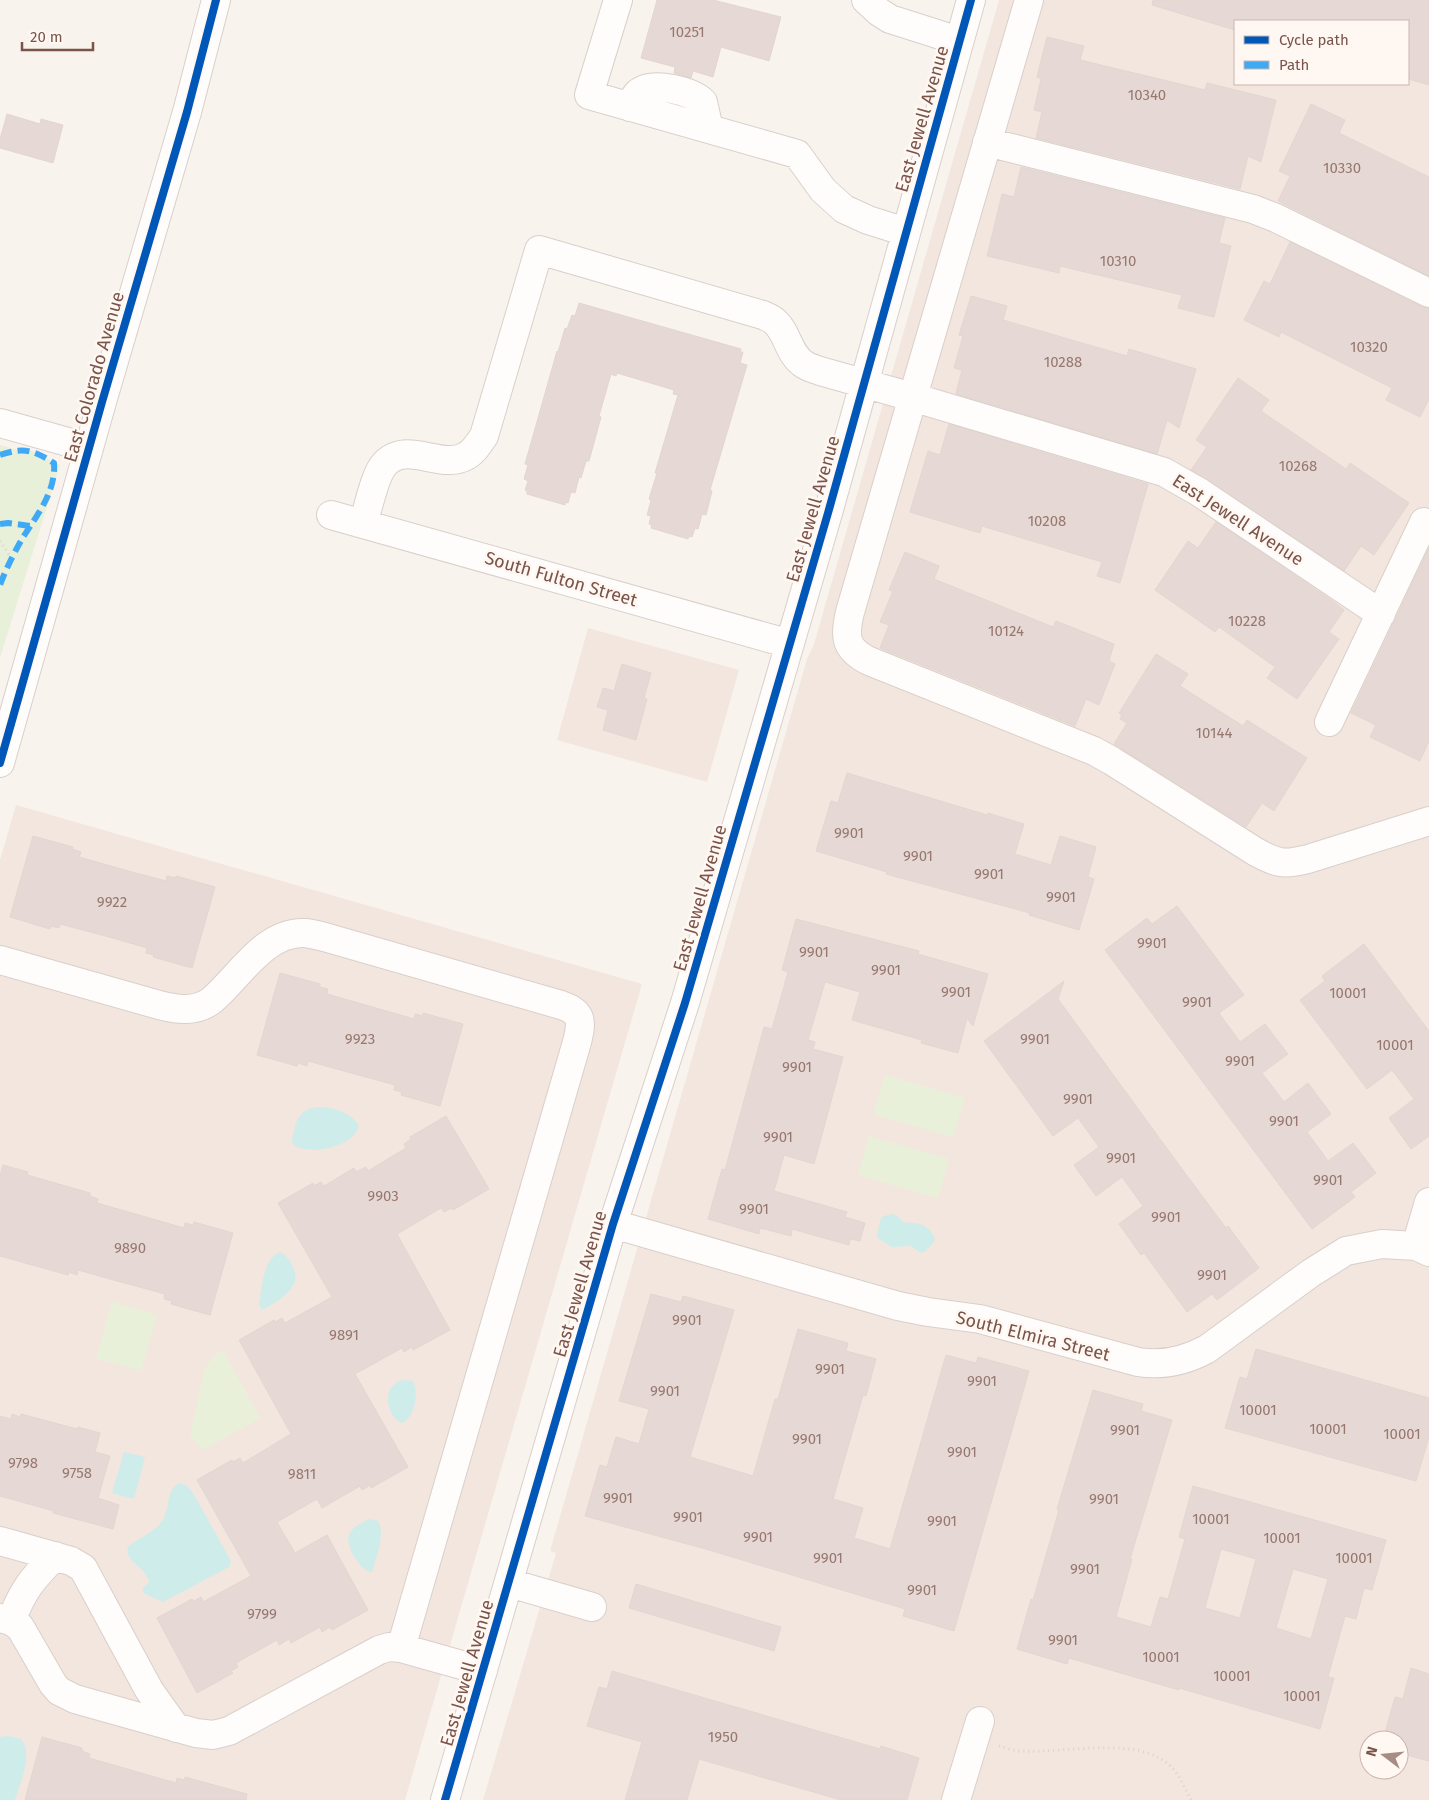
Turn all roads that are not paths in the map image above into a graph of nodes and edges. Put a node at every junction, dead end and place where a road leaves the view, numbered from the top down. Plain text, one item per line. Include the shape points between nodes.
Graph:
1 (216, 0) edge
2 (618, 0) edge
3 (866, 0) edge
4 (971, 0) edge
5 (1021, 2) edge
6 (959, 42) junction
7 (987, 142) junction
8 (906, 232) junction
9 (1429, 293) edge
10 (864, 384) junction
11 (912, 397) junction
12 (0, 423) edge
13 (89, 448) junction
14 (331, 515) dead end
15 (1424, 522) dead end
16 (363, 524) junction
17 (1380, 614) junction
18 (790, 644) junction
19 (1329, 722) dead end
20 (0, 763) edge
21 (1429, 822) edge
22 (0, 960) edge
23 (1429, 1202) edge
24 (613, 1224) junction
25 (1422, 1249) edge
26 (0, 1541) edge
27 (55, 1556) junction
28 (509, 1583) junction
29 (592, 1607) dead end
30 (6, 1619) edge
31 (401, 1648) junction
32 (483, 1671) junction
33 (176, 1728) junction
34 (977, 1730) road end
35 (445, 1800) edge
36 (956, 1800) edge

1 - 13 street, East Colorado Avenue via 187,112
2 - 8 street via 589,95 630,107 638,92 651,87 690,94 703,102 709,129 797,154 823,190 844,208 868,220
3 - 6 street via 890,19
4 - 6 street, East Jewell Avenue
5 - 7 street
6 - 8 street, East Jewell Avenue
7 - 9 street via 1253,209
7 - 11 street
8 - 10 street, East Jewell Avenue
10 - 11 street, East Jewell Avenue
10 - 16 street via 805,365 797,358 781,329 763,315 539,250 484,436 477,447 458,460 411,454 389,460 382,467
10 - 18 street, East Jewell Avenue
11 - 17 street, East Jewell Avenue via 1164,472 1199,492
11 - 21 street via 850,612 846,636 857,655 1091,751 1256,852 1283,864
12 - 13 street
13 - 20 street, East Colorado Avenue
14 - 16 street, South Fulton Street
15 - 17 street
16 - 18 street, South Fulton Street
17 - 19 street
18 - 24 street, East Jewell Avenue via 685,1004
22 - 31 street via 160,1005 191,1009 211,1000 271,944 289,935 306,933 561,1004 578,1014 581,1025 577,1042
23 - 25 street
24 - 25 street, South Elmira Street via 898,1306 980,1319 1150,1364 1177,1361 1207,1349 1318,1268 1346,1252 1382,1244
24 - 28 street, East Jewell Avenue
26 - 27 street
27 - 30 street via 34,1578
27 - 33 street via 76,1562 86,1572 149,1690
28 - 29 street
28 - 32 street, East Jewell Avenue
30 - 33 street via 20,1627 59,1691 75,1699
31 - 32 street
31 - 33 street via 379,1650 221,1734 209,1736
32 - 35 street, East Jewell Avenue
34 - 36 street

